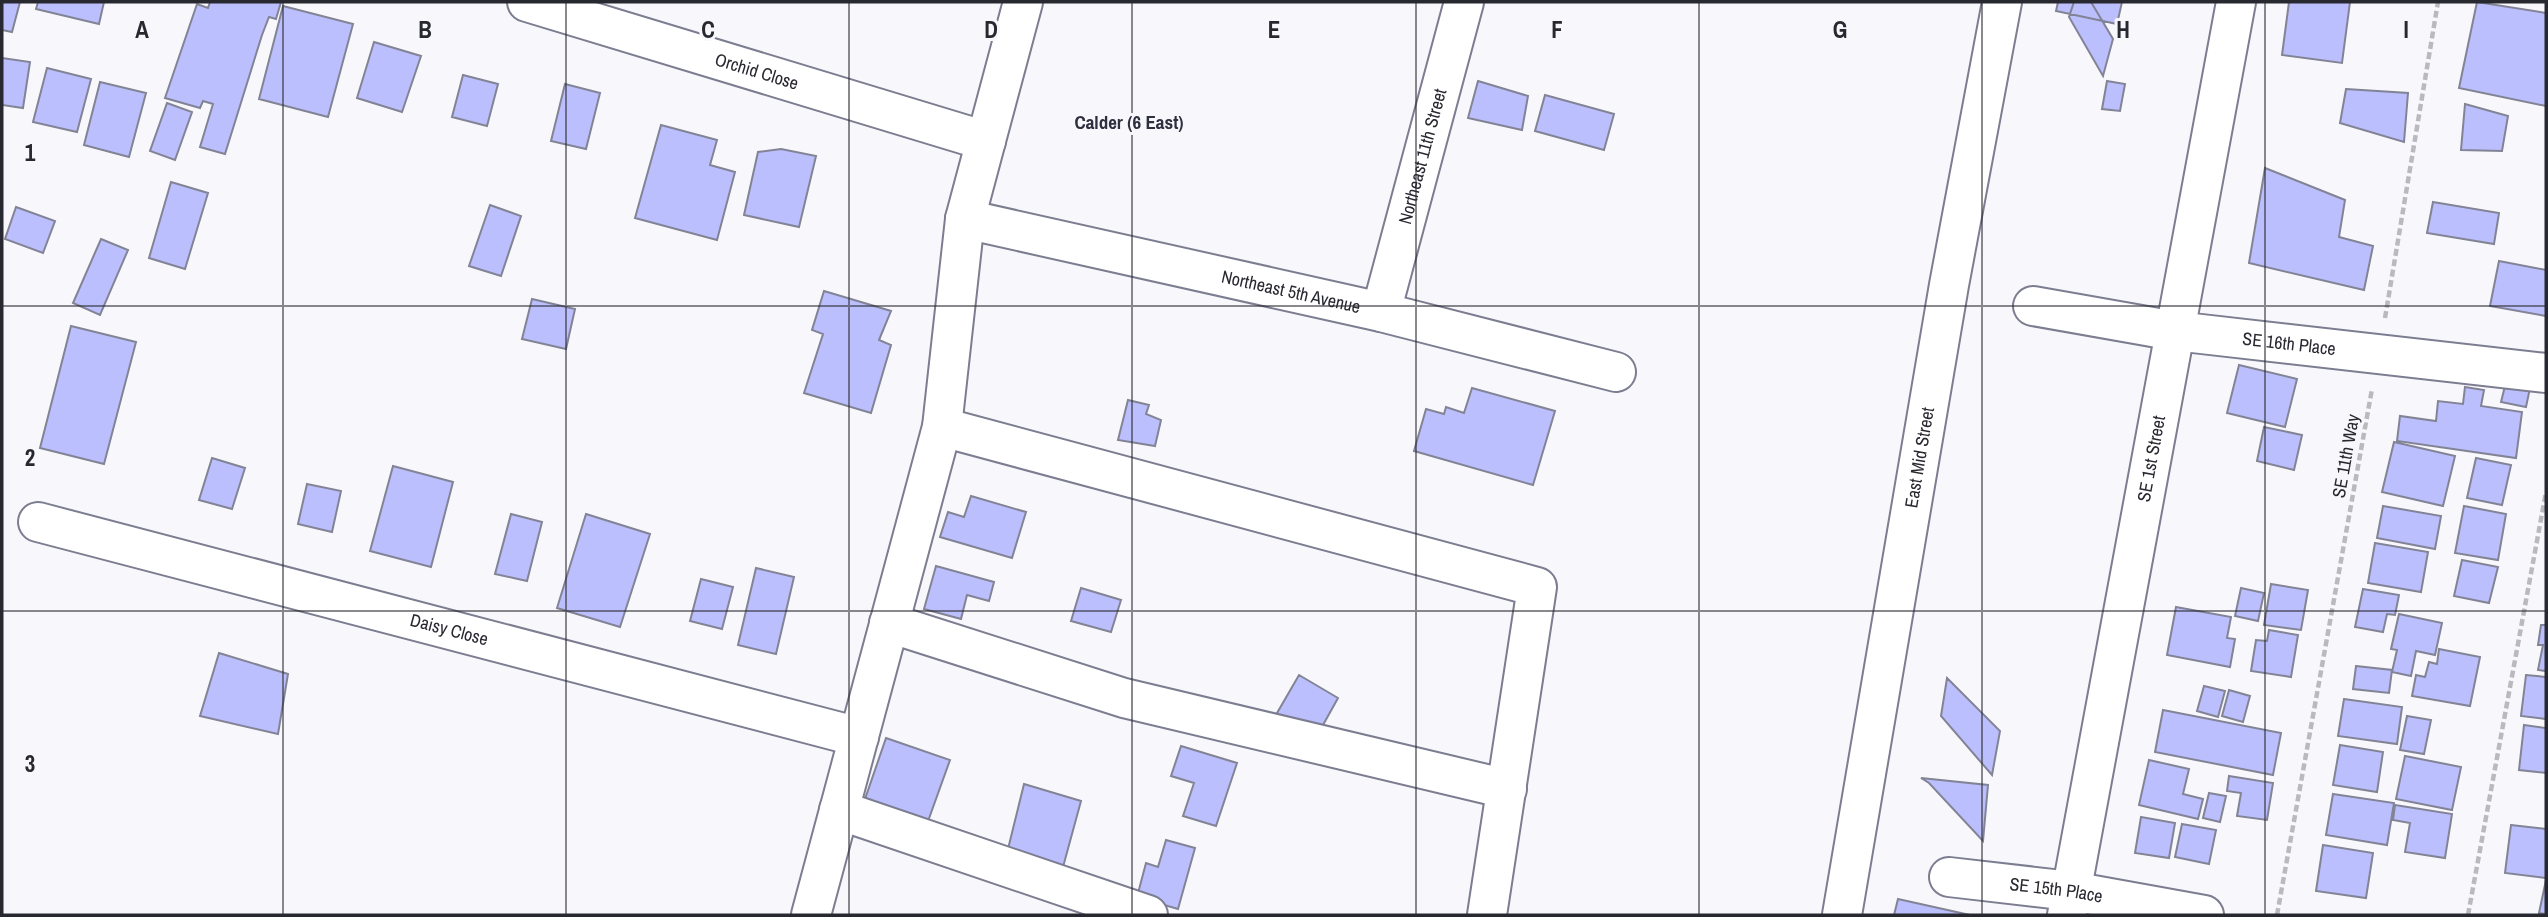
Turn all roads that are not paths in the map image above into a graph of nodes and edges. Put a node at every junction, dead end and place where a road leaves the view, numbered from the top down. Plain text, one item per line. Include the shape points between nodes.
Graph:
1 (527, 2) edge
2 (1023, 2) edge
3 (2002, 2) edge
4 (2236, 2) edge
5 (1457, 3) edge
6 (986, 141) junction
7 (965, 219) junction
8 (2033, 306) dead end
9 (1381, 312) junction
10 (2175, 331) junction
11 (1616, 373) dead end
12 (2546, 373) edge
13 (942, 426) junction
14 (38, 522) dead end
15 (889, 623) junction
16 (859, 737) junction
17 (1507, 789) junction
18 (839, 810) junction
19 (1949, 877) dead end
20 (2069, 903) edge
21 (811, 915) edge
22 (1148, 915) edge
23 (1488, 915) edge
24 (1842, 915) edge
25 (2204, 915) edge

1 - 6 street, Orchid Close
2 - 6 street
3 - 24 street, East Mid Street
4 - 10 street, SE 1st Street
5 - 9 street, Northeast 11th Street
6 - 7 street
7 - 9 street, Northeast 5th Avenue
7 - 13 street
8 - 10 street, SE 16th Place
9 - 11 street, Northeast 5th Avenue
10 - 12 street, SE 16th Place
10 - 20 street, SE 1st Street
13 - 15 street
13 - 17 street via 1537,587
14 - 16 street, Daisy Close
15 - 16 street
15 - 17 street via 1125,698
16 - 18 street
17 - 23 street
18 - 21 street
18 - 22 street
19 - 20 street, SE 15th Place
20 - 25 street, SE 15th Place

